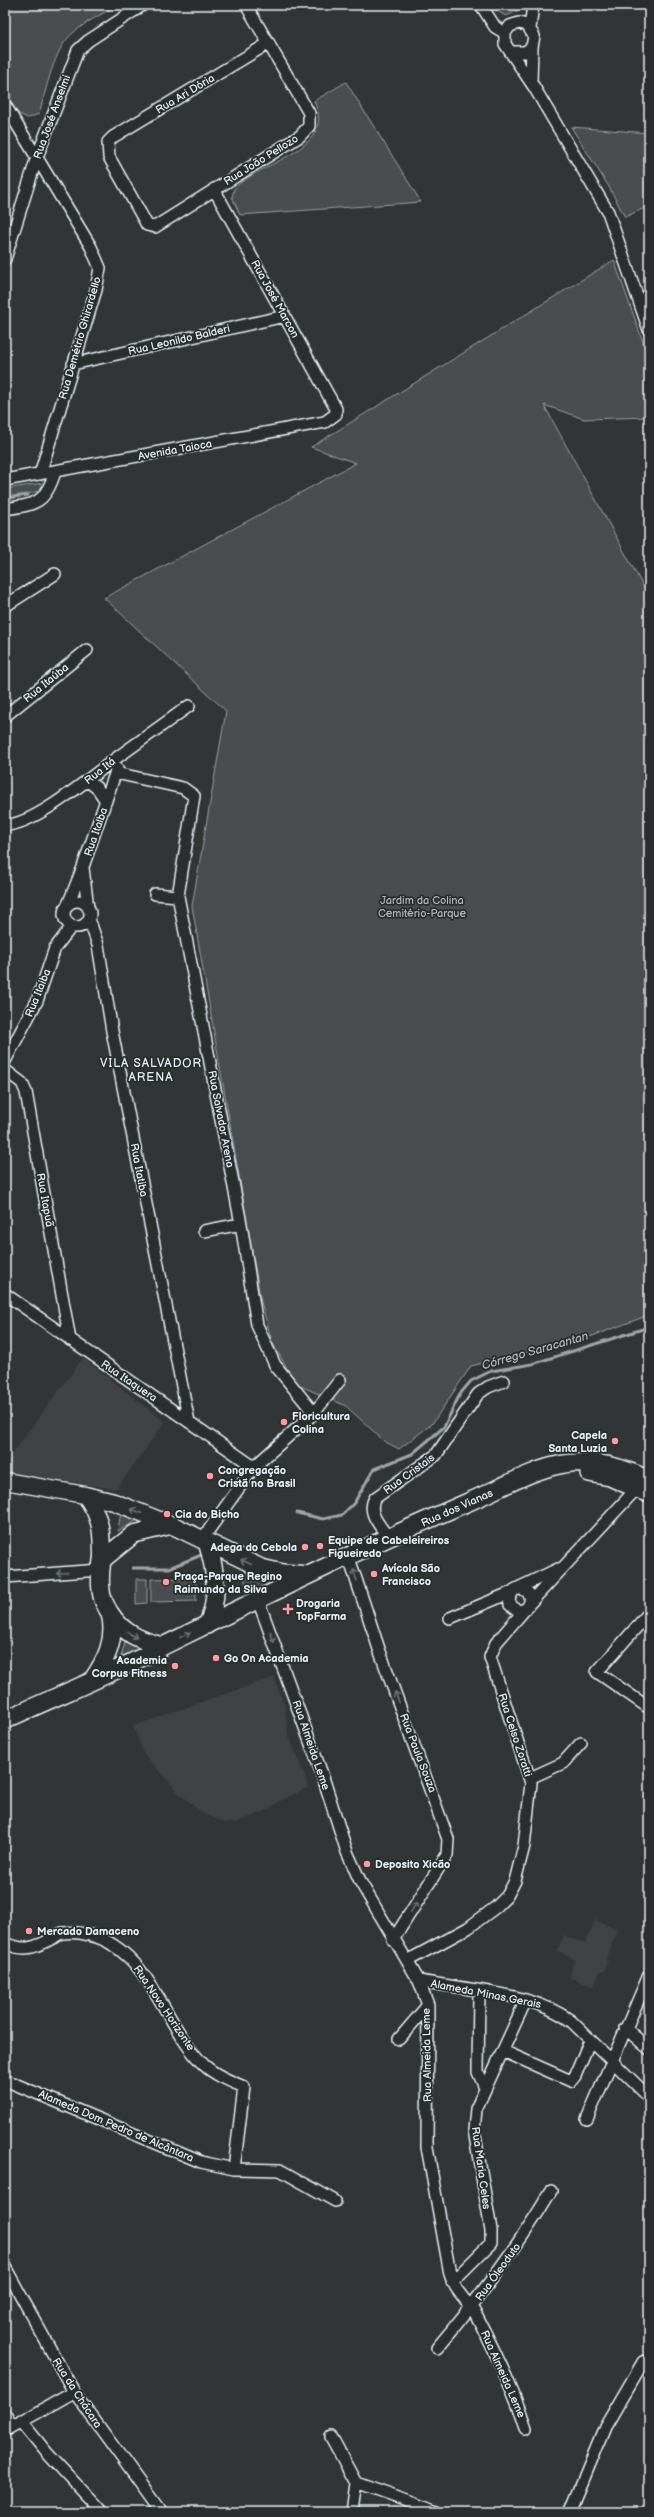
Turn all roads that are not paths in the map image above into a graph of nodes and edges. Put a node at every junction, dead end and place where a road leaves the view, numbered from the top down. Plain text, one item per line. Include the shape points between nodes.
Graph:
1 (143, 5) edge
2 (246, 5) edge
3 (481, 5) edge
4 (533, 5) edge
5 (530, 28) junction
6 (505, 34) junction
7 (269, 43) junction
8 (532, 47) junction
9 (512, 52) junction
10 (531, 83) junction
11 (5, 105) edge
12 (37, 158) junction
13 (214, 189) junction
14 (155, 227) joint
15 (5, 259) edge
16 (284, 316) junction
17 (649, 330) edge
18 (73, 364) junction
19 (336, 408) joint
20 (55, 472) junction
21 (40, 474) junction
22 (5, 480) edge
23 (5, 509) edge
24 (55, 574) dead end
25 (5, 606) edge
26 (86, 650) dead end
27 (189, 706) dead end
28 (5, 716) edge
29 (120, 755) junction
30 (116, 773) junction
31 (88, 781) junction
32 (106, 801) junction
33 (5, 825) edge
34 (83, 867) junction
35 (155, 894) dead end
36 (178, 896) junction
37 (66, 911) junction
38 (89, 914) junction
39 (72, 926) junction
40 (55, 948) junction
41 (5, 1061) edge
42 (5, 1070) edge
43 (241, 1224) junction
44 (204, 1231) dead end
45 (5, 1294) edge
46 (70, 1340) junction
47 (340, 1380) dead end
48 (504, 1381) dead end
49 (314, 1413) junction
50 (189, 1422) junction
51 (254, 1467) junction
52 (5, 1481) edge
53 (645, 1485) edge
54 (85, 1495) junction
55 (172, 1525) junction
56 (389, 1539) junction
57 (205, 1540) junction
58 (349, 1558) junction
59 (101, 1565) junction
60 (563, 1567) junction
61 (311, 1575) junction
62 (5, 1577) edge
63 (514, 1590) junction
64 (258, 1600) junction
65 (528, 1606) junction
66 (110, 1613) junction
67 (649, 1613) edge
68 (450, 1618) dead end
69 (207, 1626) junction
70 (163, 1646) junction
71 (91, 1683) junction
72 (649, 1708) edge
73 (5, 1720) edge
74 (581, 1743) dead end
75 (530, 1778) junction
76 (393, 1940) junction
77 (5, 1943) edge
78 (407, 1961) junction
79 (649, 1975) edge
80 (419, 1981) junction
81 (479, 1992) junction
82 (526, 2000) junction
83 (428, 2005) junction
84 (625, 2028) junction
85 (398, 2039) dead end
86 (592, 2042) junction
87 (649, 2049) edge
88 (503, 2051) junction
89 (609, 2058) junction
90 (5, 2080) edge
91 (485, 2088) junction
92 (649, 2097) edge
93 (586, 2119) dead end
94 (234, 2169) junction
95 (551, 2191) dead end
96 (335, 2201) dead end
97 (5, 2267) edge
98 (454, 2286) junction
99 (469, 2304) junction
100 (437, 2348) dead end
101 (649, 2361) edge
102 (74, 2392) junction
103 (5, 2414) edge
104 (13, 2426) edge
105 (526, 2428) dead end
106 (331, 2437) dead end
107 (356, 2483) junction
108 (102, 2512) edge
109 (161, 2512) edge
110 (352, 2512) edge
111 (438, 2512) edge
112 (570, 2512) edge

1 - 12 street, Rua José Anselmi via 88,40 78,50
2 - 7 street, Rua João Pellozo
3 - 6 street via 495,27
4 - 5 street
5 - 6 street via 524,24 514,24
5 - 8 street via 534,36
6 - 9 street via 505,44
7 - 13 street, Rua João Pellozo via 309,113 309,126 300,136
7 - 14 street, Rua Ari Dória via 108,142 109,158 147,225
8 - 9 street via 525,52
8 - 10 street
9 - 10 street
10 - 17 street via 608,212
11 - 12 street, Rua Demétrio Ghirardello
12 - 15 street, Rua José Anselmi
12 - 18 street, Rua Demétrio Ghirardello via 91,247 100,268 96,290
13 - 14 street, Rua João Pellozo
13 - 16 street, Rua José Marcon
16 - 18 street, Rua Leonildo Balderi
16 - 19 street, Rua José Marcon
18 - 21 street, Rua Demétrio Ghirardello
19 - 20 street, Avenida Taioca via 336,414 325,422
20 - 21 street, Avenida Taioca
20 - 23 street via 45,496 28,505
21 - 22 street, Avenida Taioca
24 - 25 street
26 - 28 street, Rua Itaúba
27 - 29 street, Rua Itá
29 - 30 street, Rua Italba
29 - 31 street, Rua Itá
30 - 32 street, Rua Italba
30 - 36 street, Rua Salvador Arena via 182,788 194,796
31 - 32 street via 98,789
31 - 33 street, Rua Itá via 30,817
32 - 34 street, Rua Italba
34 - 37 street, Rua Italba
34 - 38 street, Rua Itatiba
35 - 36 street
36 - 43 street, Rua Salvador Arena
37 - 38 street via 78,902
37 - 39 street
37 - 40 street, Rua Italba
38 - 39 street via 82,926
38 - 50 street, Rua Itatiba via 98,946 112,1031
39 - 40 street, Rua Itaiba
40 - 41 street, Rua Itaiba via 37,1001
42 - 46 street, Rua Itapuã via 22,1083 26,1092
43 - 44 street
43 - 49 street, Rua Salvador Arena via 256,1325 275,1365
45 - 46 street, Rua Itaquera
46 - 50 street, Rua Itaquera
47 - 49 street
48 - 56 street, Rua Cristais via 478,1394 436,1456 375,1498 371,1509 373,1515
49 - 51 street
50 - 51 street, Rua Itaquera
51 - 57 street
52 - 54 street
53 - 56 main road, Rua dos Vianas via 597,1474 540,1472
53 - 60 street, Rua Celso Zoratti
55 -> 54 street via 125,1506
54 - 59 street via 97,1511 102,1541
55 - 57 main road
55 - 59 main road via 134,1534
56 - 58 main road, Rua dos Vianas
61 -> 57 main road via 266,1570
57 - 69 main road via 214,1566 216,1582 214,1607
58 - 61 main road, Rua dos Vianas
76 -> 58 street, Rua Paula Souza via 447,1855 448,1839
59 -> 62 street
59 - 66 main road via 103,1600
60 - 63 street
60 - 65 street, Rua Celso Zoratti
61 - 64 main road, Rua dos Vianas
63 - 65 street via 526,1591 530,1596
63 - 65 street via 509,1602 512,1608 519,1610
63 - 68 street
64 - 69 main road, Rua dos Vianas
64 -> 76 street, Rua Almeida Leme via 347,1852
65 - 75 street, Rua Celso Zoratti via 496,1643 490,1657
66 -> 70 main road via 128,1633
66 - 71 main road via 111,1635 107,1658
67 - 72 street via 597,1672
70 -> 69 main road
70 - 71 main road
71 - 73 main road via 75,1687
74 - 75 street via 563,1763
75 - 78 street, Rua Celso Zoratti via 531,1795 524,1846 515,1881 507,1896 468,1928
76 - 78 street, Rua Almeida Leme
77 - 94 street, Rua Novo Horizonte via 26,1950 40,1946 62,1932 84,1934 100,1938 128,1956 203,2064 244,2087
78 - 80 street, Rua Almeida Leme
79 - 84 street
80 - 81 street, Alameda Minas Gerais
80 - 83 street, Rua Almeida Leme
81 - 82 street, Alameda Minas Gerais
81 - 91 street via 478,2072
82 - 86 street, Alameda Minas Gerais via 559,2012
82 - 88 street, Rua Maria Celes
83 - 85 street
83 - 98 street, Rua Almeida Leme via 427,2147
84 - 87 street
84 - 89 street
86 - 88 street via 575,2076 570,2080
86 - 89 street, Alameda Minas Gerais
88 - 91 street, Rua Maria Celes
89 - 92 street, Alameda Minas Gerais
89 - 93 street
90 - 94 street, Alameda Dom Pedro de Alcântara via 175,2153
91 - 98 street, Rua Maria Celes via 476,2109 474,2130 492,2238 488,2248
94 - 96 street, Alameda Dom Pedro de Alcântara via 280,2170
95 - 99 street, Rua Óleoduto via 519,2244
97 - 102 street, Rua da Chácara
98 - 99 street, Rua Almeida Leme
99 - 100 street, Rua Óleoduto
99 - 105 street, Rua Almeida Leme via 500,2364
101 - 112 street via 643,2362 604,2427
102 - 104 street
102 - 109 street, Rua da Chácara
103 - 104 street
104 - 108 street via 47,2453
106 - 107 street via 336,2451
107 - 110 street
107 - 111 street

